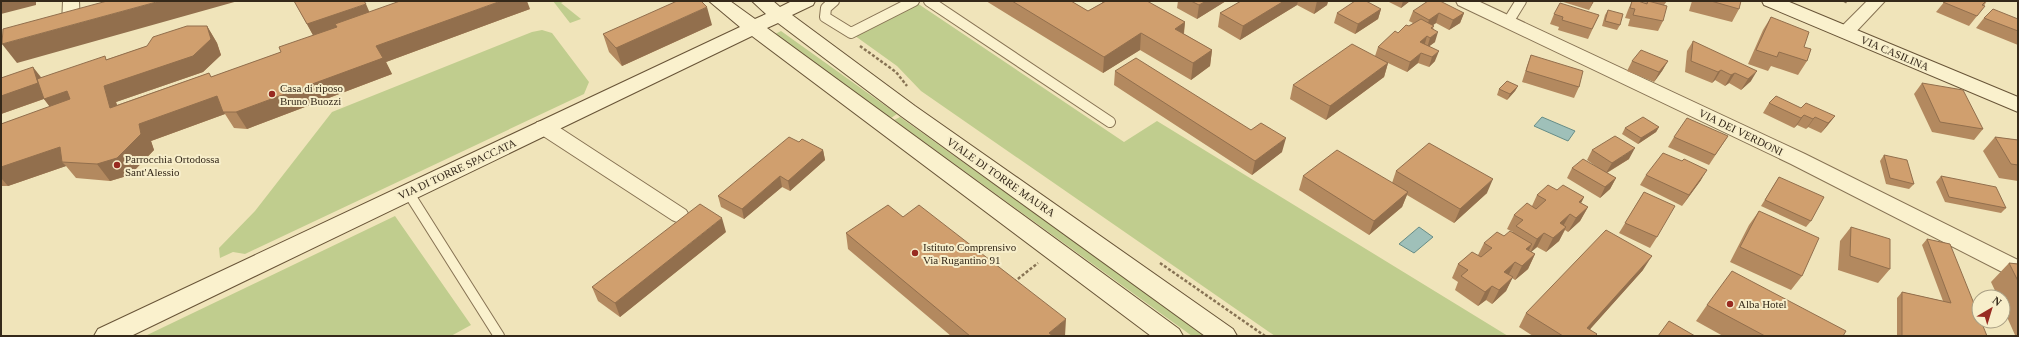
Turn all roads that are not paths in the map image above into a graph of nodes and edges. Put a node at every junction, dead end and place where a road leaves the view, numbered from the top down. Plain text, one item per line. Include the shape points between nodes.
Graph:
1 (71, 1) edge
2 (718, 1) edge
3 (761, 1) edge
4 (806, 1) edge
5 (834, 1) edge
6 (914, 1) edge
7 (929, 1) edge
8 (1464, 1) edge
9 (1521, 1) edge
10 (1771, 1) edge
11 (1877, 1) edge
12 (780, 14) junction
13 (1508, 22) junction
14 (71, 25) edge
15 (754, 28) junction
16 (1846, 32) junction
17 (2018, 105) edge
18 (1110, 122) dead end
19 (544, 127) junction
20 (408, 192) junction
21 (678, 215) dead end
22 (2016, 269) edge
23 (106, 336) edge
24 (499, 336) edge
25 (1170, 336) edge
26 (1224, 336) edge

1 - 14 street
2 - 15 street
3 - 12 street, VIALE DI TORRE MAURA
4 - 12 street, VIA DI TORRE SPACCATA
5 - 6 lane via 824,11 824,17 850,33
7 - 18 lane
8 - 13 street, VIA DEI VERDONI
9 - 13 lane
10 - 16 street, VIA CASILINA
11 - 16 street
12 - 15 street, VIA DI TORRE SPACCATA
12 - 26 street, VIALE DI TORRE MAURA via 908,111
13 - 22 street, VIA DEI VERDONI via 1791,156
15 - 19 street, VIA DI TORRE SPACCATA
15 - 25 street
16 - 17 street, VIA CASILINA
19 - 20 street, VIA DI TORRE SPACCATA
19 - 21 street
20 - 23 street, VIA DI TORRE SPACCATA
20 - 24 lane

